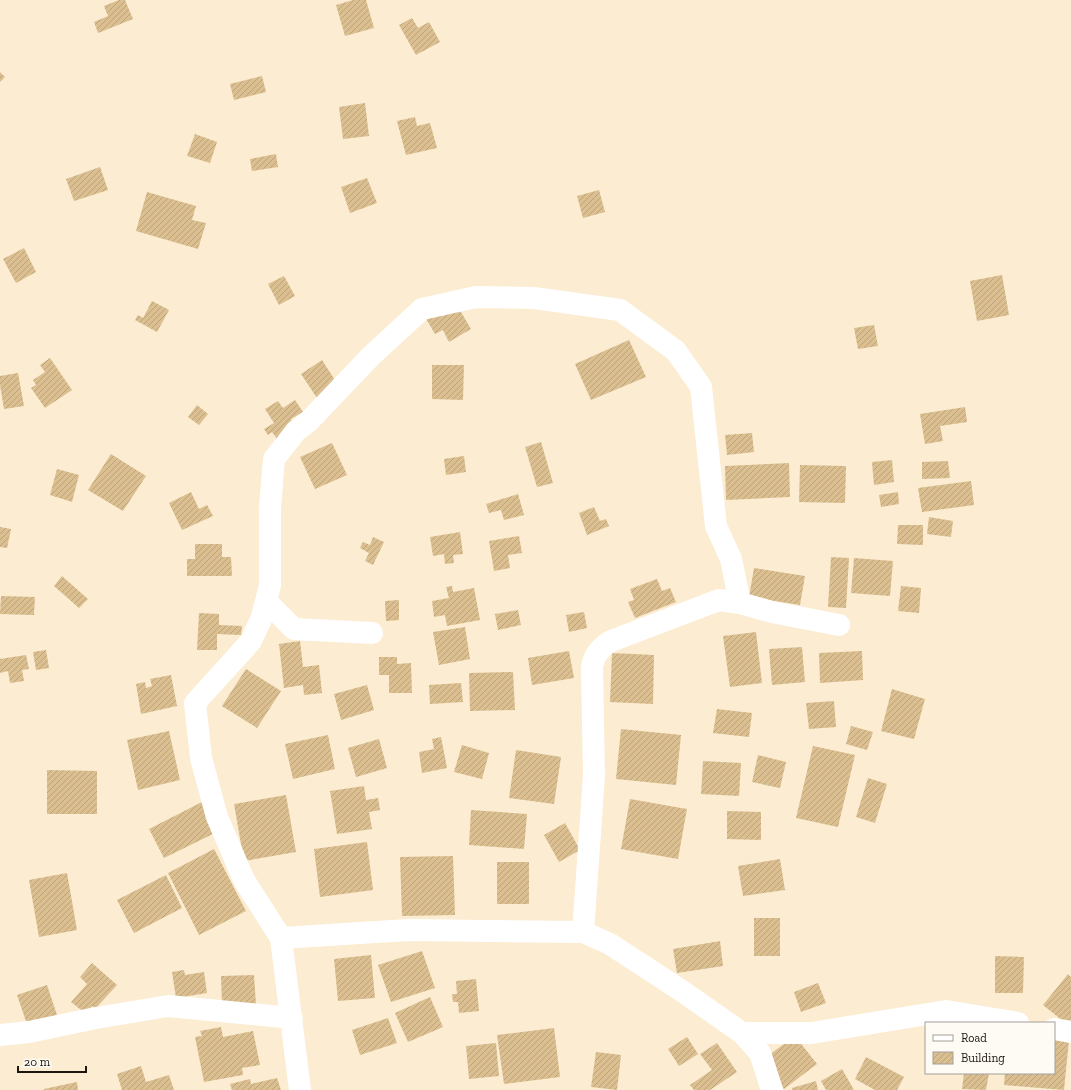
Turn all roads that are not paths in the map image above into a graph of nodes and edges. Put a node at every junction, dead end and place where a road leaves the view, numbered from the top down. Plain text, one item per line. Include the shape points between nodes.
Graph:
1 (266, 601) junction
2 (740, 603) junction
3 (839, 625) dead end
4 (372, 633) dead end
5 (583, 932) junction
6 (282, 938) junction
7 (292, 1018) junction
8 (1012, 1022) edge
9 (1055, 1029) edge
10 (1071, 1032) edge
11 (742, 1033) junction
12 (0, 1035) edge
13 (300, 1090) edge
14 (772, 1090) edge

1 - 2 street via 270,585 270,508 274,459 296,432 422,309 476,297 534,298 620,310 676,351 701,387 716,526 732,559
1 - 4 street via 294,630
1 - 6 street via 262,618 251,641 195,702 201,758 217,817 244,880
2 - 3 street
2 - 5 street via 719,600 611,641 602,646 593,660 594,776
5 - 6 street via 408,930
5 - 11 street via 610,944
6 - 7 street
7 - 12 street via 168,1006
7 - 13 street
8 - 11 street via 946,1011 812,1033
9 - 10 street
11 - 14 street via 760,1053

